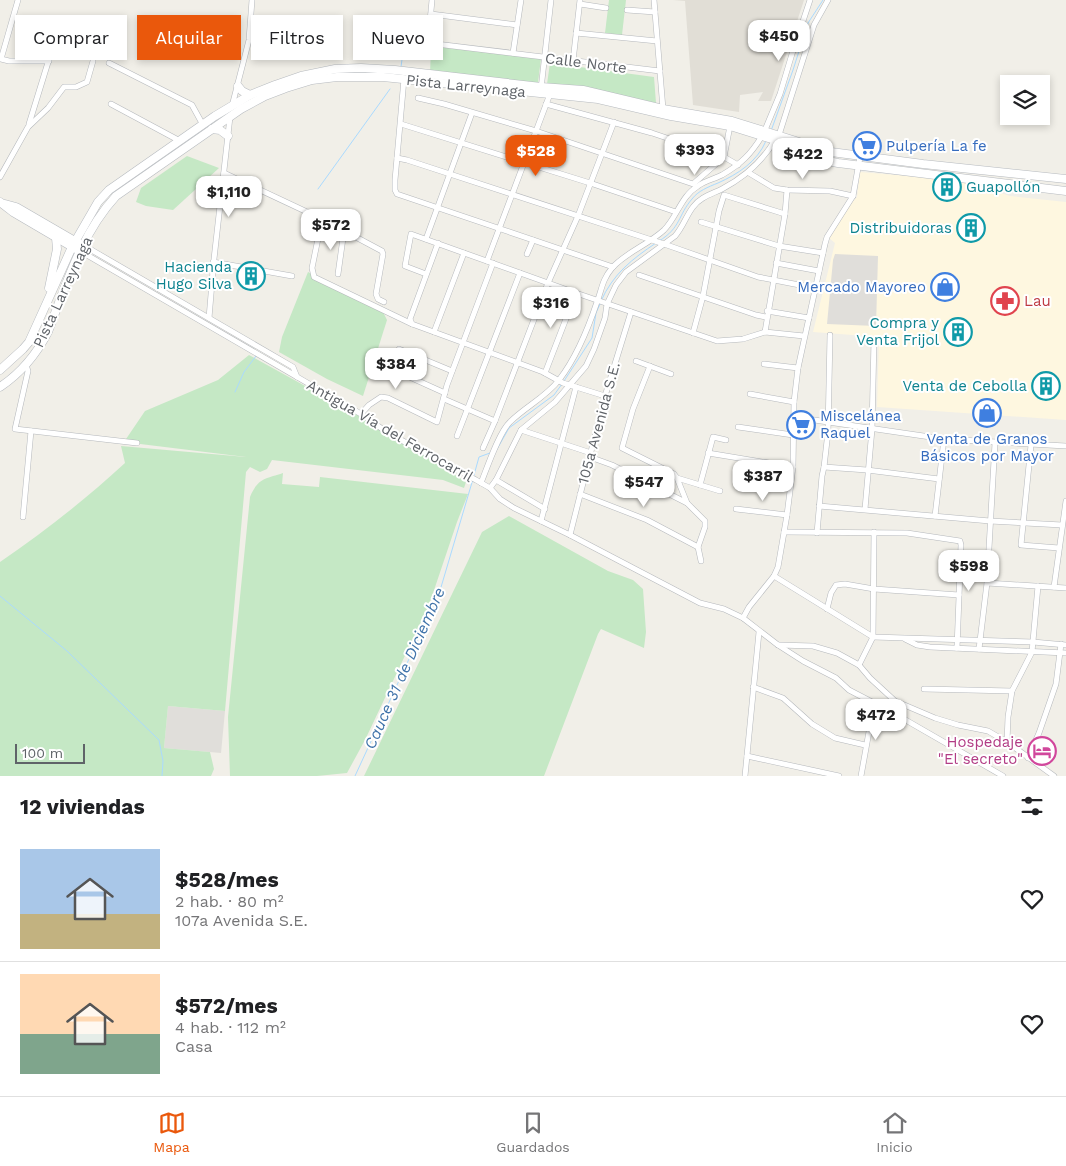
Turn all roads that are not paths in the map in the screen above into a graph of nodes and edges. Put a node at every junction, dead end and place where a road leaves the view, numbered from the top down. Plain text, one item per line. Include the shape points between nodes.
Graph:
1 (18, 0) edge
2 (252, 0) edge
3 (432, 0) edge
4 (521, 0) edge
5 (551, 0) edge
6 (654, 0) edge
7 (828, 0) edge
8 (810, 1) edge
9 (580, 2) edge
10 (606, 8) dead end
11 (626, 10) dead end
12 (655, 12) junction
13 (431, 14) junction
14 (517, 25) junction
15 (576, 33) junction
16 (657, 41) junction
17 (513, 53) junction
18 (544, 57) junction
19 (49, 61) joint
20 (93, 61) dead end
21 (573, 61) junction
22 (109, 63) dead end
23 (660, 71) junction
24 (404, 79) junction
25 (238, 86) junction
26 (541, 90) junction
27 (550, 94) junction
28 (250, 95) junction
29 (418, 98) dead end
30 (111, 104) dead end
31 (546, 104) junction
32 (232, 105) junction
33 (663, 109) junction
34 (472, 113) junction
35 (230, 117) junction
36 (614, 122) junction
37 (401, 124) junction
38 (203, 125) junction
39 (730, 126) junction
40 (28, 127) junction
41 (212, 129) junction
42 (536, 131) junction
43 (764, 133) junction
44 (228, 136) junction
45 (776, 137) junction
46 (180, 141) junction
47 (461, 143) junction
48 (602, 152) junction
49 (860, 156) junction
50 (397, 158) junction
51 (723, 158) junction
52 (525, 163) junction
53 (738, 165) junction
54 (857, 167) junction
55 (224, 173) junction
56 (749, 173) junction
57 (450, 174) junction
58 (0, 177) edge
59 (1066, 179) edge
60 (590, 183) junction
61 (693, 184) junction
62 (787, 190) junction
63 (692, 191) junction
64 (1066, 191) edge
65 (514, 194) junction
66 (853, 196) junction
67 (2, 203) edge
68 (438, 207) junction
69 (676, 212) junction
70 (785, 214) junction
71 (578, 216) junction
72 (322, 219) junction
73 (701, 222) dead end
74 (716, 226) junction
75 (500, 228) junction
76 (344, 231) junction
77 (56, 238) junction
78 (426, 239) junction
79 (533, 240) junction
80 (77, 243) junction
81 (438, 243) junction
82 (658, 243) junction
83 (779, 246) junction
84 (562, 250) junction
85 (464, 253) junction
86 (823, 253) junction
87 (527, 254) dead end
88 (709, 260) junction
89 (213, 262) junction
90 (490, 262) junction
91 (776, 263) junction
92 (613, 267) junction
93 (819, 271) junction
94 (520, 273) junction
95 (338, 274) dead end
96 (426, 274) junction
97 (639, 275) dead end
98 (292, 276) dead end
99 (773, 280) junction
100 (548, 283) junction
101 (815, 288) junction
102 (576, 293) junction
103 (703, 296) junction
104 (47, 300) junction
105 (384, 302) dead end
106 (603, 302) junction
107 (767, 311) junction
108 (631, 312) junction
109 (766, 317) junction
110 (209, 318) junction
111 (809, 318) junction
112 (411, 322) junction
113 (434, 332) junction
114 (765, 332) junction
115 (693, 333) junction
116 (830, 335) dead end
117 (804, 336) junction
118 (874, 339) dead end
119 (463, 343) junction
120 (399, 349) dead end
121 (490, 353) junction
122 (636, 361) dead end
123 (518, 362) junction
124 (764, 364) dead end
125 (26, 365) junction
126 (650, 366) junction
127 (798, 368) junction
128 (0, 370) edge
129 (394, 370) dead end
130 (452, 371) junction
131 (545, 373) junction
132 (671, 374) dead end
133 (297, 377) junction
134 (559, 380) junction
135 (573, 386) junction
136 (0, 387) edge
137 (750, 394) dead end
138 (444, 396) junction
139 (605, 396) junction
140 (794, 402) junction
141 (468, 410) junction
142 (362, 414) junction
143 (794, 417) junction
144 (495, 420) junction
145 (827, 422) junction
146 (738, 427) dead end
147 (521, 430) junction
148 (872, 430) junction
149 (31, 431) junction
150 (793, 435) junction
151 (457, 436) dead end
152 (944, 439) junction
153 (726, 440) dead end
154 (137, 443) dead end
155 (995, 443) junction
156 (562, 445) junction
157 (1031, 445) junction
158 (1066, 446) edge
159 (483, 448) dead end
160 (708, 453) junction
161 (590, 455) junction
162 (793, 467) junction
163 (824, 467) junction
164 (867, 470) junction
165 (677, 478) junction
166 (940, 479) junction
167 (496, 480) junction
168 (700, 485) junction
169 (486, 486) junction
170 (720, 491) dead end
171 (580, 494) junction
172 (1066, 501) edge
173 (687, 503) junction
174 (819, 506) junction
175 (545, 509) junction
176 (736, 509) dead end
177 (865, 509) junction
178 (787, 515) junction
179 (935, 516) junction
180 (23, 517) dead end
181 (541, 521) junction
182 (990, 521) junction
183 (1023, 522) junction
184 (1063, 524) edge
185 (784, 532) junction
186 (874, 532) junction
187 (817, 533) junction
188 (570, 535) junction
189 (698, 547) junction
190 (1059, 548) junction
191 (701, 561) dead end
192 (774, 576) junction
193 (987, 583) junction
194 (1038, 586) junction
195 (1054, 587) junction
196 (1066, 588) edge
197 (874, 589) junction
198 (959, 595) junction
199 (827, 610) junction
200 (743, 618) junction
201 (759, 632) junction
202 (873, 637) junction
203 (905, 639) junction
204 (957, 640) junction
205 (979, 641) junction
206 (1033, 642) junction
207 (1063, 644) edge
208 (778, 645) junction
209 (957, 648) junction
210 (979, 650) junction
211 (1032, 652) junction
212 (1063, 653) edge
213 (860, 665) junction
214 (753, 687) junction
215 (924, 689) dead end
216 (1012, 691) junction
217 (895, 701) junction
218 (874, 704) junction
219 (888, 711) junction
220 (1007, 742) junction
221 (865, 745) junction
222 (747, 756) junction
223 (1028, 758) junction
224 (745, 776) edge
225 (839, 776) edge
226 (861, 776) edge
227 (1003, 776) edge
228 (1054, 776) edge

1 - 19 street via 1,59
2 - 25 street via 249,40
3 - 13 street, Calle Norte
4 - 14 street
5 - 18 street
6 - 12 street
7 - 45 street via 814,25
8 - 43 street
9 - 10 street
9 - 15 street
11 - 12 street
12 - 16 street
13 - 14 street
13 - 17 street, Calle Norte via 428,43
14 - 17 street
15 - 16 street
15 - 21 street
16 - 23 street
17 - 18 street, Calle Norte
18 - 21 street, Calle Norte
18 - 26 street
19 - 40 street
20 - 40 street via 87,82 76,87 64,87
21 - 23 street, Calle Norte
22 - 38 street via 192,106
23 - 33 street
24 - 26 main road, Pista Larreynaga
24 - 35 main road, Pista Larreynaga via 360,76 312,80 265,96
24 - 37 street
25 - 28 main road
25 - 32 street
26 - 27 main road, Pista Larreynaga
26 - 28 main road, Pista Larreynaga via 360,68 301,76
26 - 33 main road, Pista Larreynaga via 583,90
27 - 31 street
27 - 39 main road, Pista Larreynaga via 593,98
28 - 32 main road, Pista Larreynaga
29 - 34 street
30 - 46 street
31 - 36 street
31 - 42 street
32 - 35 street
32 - 38 main road, Pista Larreynaga
33 - 43 main road, Pista Larreynaga via 732,121
34 - 42 street
34 - 47 street
35 - 41 main road, Pista Larreynaga
35 - 44 street
36 - 48 street
36 - 51 street
37 - 47 street
37 - 50 street
38 - 46 main road, Pista Larreynaga
39 - 43 main road, Pista Larreynaga
39 - 51 street
40 - 58 street
41 - 44 main road
41 - 80 main road, Pista Larreynaga via 116,196
42 - 48 street
42 - 52 street
43 - 45 main road, Pista Larreynaga
43 - 53 street via 749,156
44 - 55 street
45 - 49 main road, Pista Larreynaga
45 - 54 main road, Pista Larreynaga via 823,160
45 - 56 street via 768,153
46 - 80 main road, Pista Larreynaga via 103,196
47 - 52 street
47 - 57 street
48 - 60 street
48 - 61 street
49 - 54 street
49 - 59 main road, Pista Larreynaga
50 - 57 street
50 - 68 street via 397,194
51 - 53 street
51 - 61 street
52 - 60 street
52 - 65 street
53 - 63 street
54 - 64 main road, Pista Larreynaga
54 - 66 street
55 - 72 street
55 - 89 street
56 - 62 street via 774,188
56 - 82 street via 699,201 682,229
57 - 65 street
57 - 68 street
60 - 69 street
60 - 71 street
61 - 63 street
62 - 66 street via 830,191
62 - 70 street
63 - 69 street
65 - 71 street
65 - 75 street
66 - 86 street via 827,237
67 - 77 main road
67 - 80 main road via 16,207
68 - 75 street
68 - 78 street
69 - 82 street
70 - 74 street via 724,195
70 - 83 street
71 - 82 street
71 - 84 street
72 - 76 street
72 - 112 street via 312,268 314,277
73 - 74 street
74 - 83 street
74 - 88 street
75 - 79 street
75 - 90 street
76 - 95 street
76 - 105 street via 382,251 376,294
77 - 80 main road
77 - 104 main road via 57,249
78 - 81 street
78 - 96 street via 411,234 404,266
79 - 84 street
79 - 87 street
80 - 104 main road, Pista Larreynaga
80 - 110 street
80 - 125 main road, Pista Larreynaga via 48,332
80 - 133 street, Antigua Vía del Ferrocarril
81 - 85 street
81 - 96 street
82 - 88 street
82 - 92 street via 633,251
82 - 106 street via 626,272
83 - 86 street
83 - 91 street
84 - 92 street
84 - 100 street
85 - 90 street
85 - 113 street
86 - 93 street
88 - 99 street
88 - 103 street
89 - 98 street
89 - 110 street
90 - 94 street
90 - 119 street
91 - 93 street
91 - 99 street
92 - 106 street via 602,282
93 - 101 street
94 - 100 street
94 - 121 street
96 - 112 street
97 - 103 street
99 - 101 street
99 - 107 street
100 - 102 street
100 - 123 street
101 - 111 street
102 - 106 street
102 - 131 street
103 - 109 street
103 - 115 street
104 - 128 main road, Pista Larreynaga via 29,342
106 - 108 street
106 - 134 street
106 - 135 street via 605,318 594,350
107 - 109 street
107 - 111 street
108 - 115 street
108 - 139 street, 105a Avenida S.E.
109 - 114 street
110 - 133 street via 293,367
111 - 117 street
112 - 113 street
113 - 119 street
114 - 115 street via 743,339 718,341
114 - 117 street
116 - 145 street
117 - 127 street
118 - 148 street
119 - 121 street
119 - 130 street
120 - 130 street
121 - 123 street
121 - 141 street
122 - 126 street
123 - 131 street
123 - 144 street
124 - 127 street
125 - 136 main road, Pista Larreynaga
125 - 149 street via 28,371 15,429
126 - 132 street
126 - 165 street via 622,448
127 - 140 street
129 - 138 street
130 - 138 street
131 - 134 street
133 - 142 street, Antigua Vía del Ferrocarril
134 - 135 street
134 - 169 street via 508,422 494,452
135 - 139 street
135 - 147 street
135 - 156 street
137 - 140 street
138 - 141 street
138 - 142 street via 437,422 382,397
139 - 161 street, 105a Avenida S.E.
140 - 143 street
141 - 144 street
141 - 151 street
142 - 169 street, Antigua Vía del Ferrocarril via 388,433
143 - 145 street
143 - 150 street
144 - 159 street
145 - 148 street
145 - 163 street
146 - 150 street
147 - 156 street
147 - 167 street
148 - 152 street
148 - 164 street
149 - 154 street
149 - 180 street
150 - 162 street
152 - 155 street
152 - 166 street
153 - 160 street via 713,437
155 - 157 street
155 - 182 street
156 - 161 street
156 - 175 street
157 - 158 street
157 - 183 street
160 - 162 street
160 - 168 street
161 - 171 street, 105a Avenida S.E.
161 - 173 street
162 - 178 street
163 - 164 street
163 - 174 street
164 - 166 street
164 - 177 street
165 - 168 street
165 - 173 street
166 - 179 street
167 - 169 street
167 - 175 street
168 - 170 street
169 - 181 street, Antigua Vía del Ferrocarril via 514,508
171 - 188 street, 105a Avenida S.E.
171 - 189 street via 647,520
172 - 184 street
173 - 189 street via 705,521
174 - 177 street
174 - 187 street
175 - 181 street
176 - 178 street
177 - 179 street
178 - 185 street
179 - 182 street
181 - 188 street, Antigua Vía del Ferrocarril
182 - 183 street
182 - 193 street
183 - 184 street
183 - 190 street via 1021,545
184 - 190 street
185 - 187 street
185 - 192 street
186 - 187 street
186 - 197 street
186 - 198 street via 960,541
188 - 200 street, Antigua Vía del Ferrocarril via 700,602
189 - 191 street
190 - 195 street
192 - 199 street
192 - 200 street
193 - 194 street
193 - 205 street
194 - 195 street
194 - 206 street
195 - 196 street
197 - 198 street
197 - 199 street via 836,585
197 - 202 street
198 - 204 street
199 - 202 street
200 - 201 street
201 - 208 street
201 - 214 street
202 - 203 street
202 - 213 street
203 - 204 street
203 - 209 street via 917,645
204 - 205 street
204 - 209 street
205 - 206 street
205 - 210 street
206 - 207 street
206 - 211 street
207 - 212 street
208 - 213 street via 813,646 837,653
208 - 218 street
209 - 210 street
210 - 211 street
211 - 212 street
211 - 216 street
212 - 223 street via 1056,684
213 - 217 street
214 - 221 street via 784,698 812,724 835,738
214 - 222 street
215 - 216 street
216 - 220 street
217 - 219 street
217 - 220 street via 950,723 988,731
218 - 219 street
218 - 221 street
219 - 227 street
220 - 223 street
221 - 226 street
222 - 224 street
222 - 225 street
223 - 228 street

